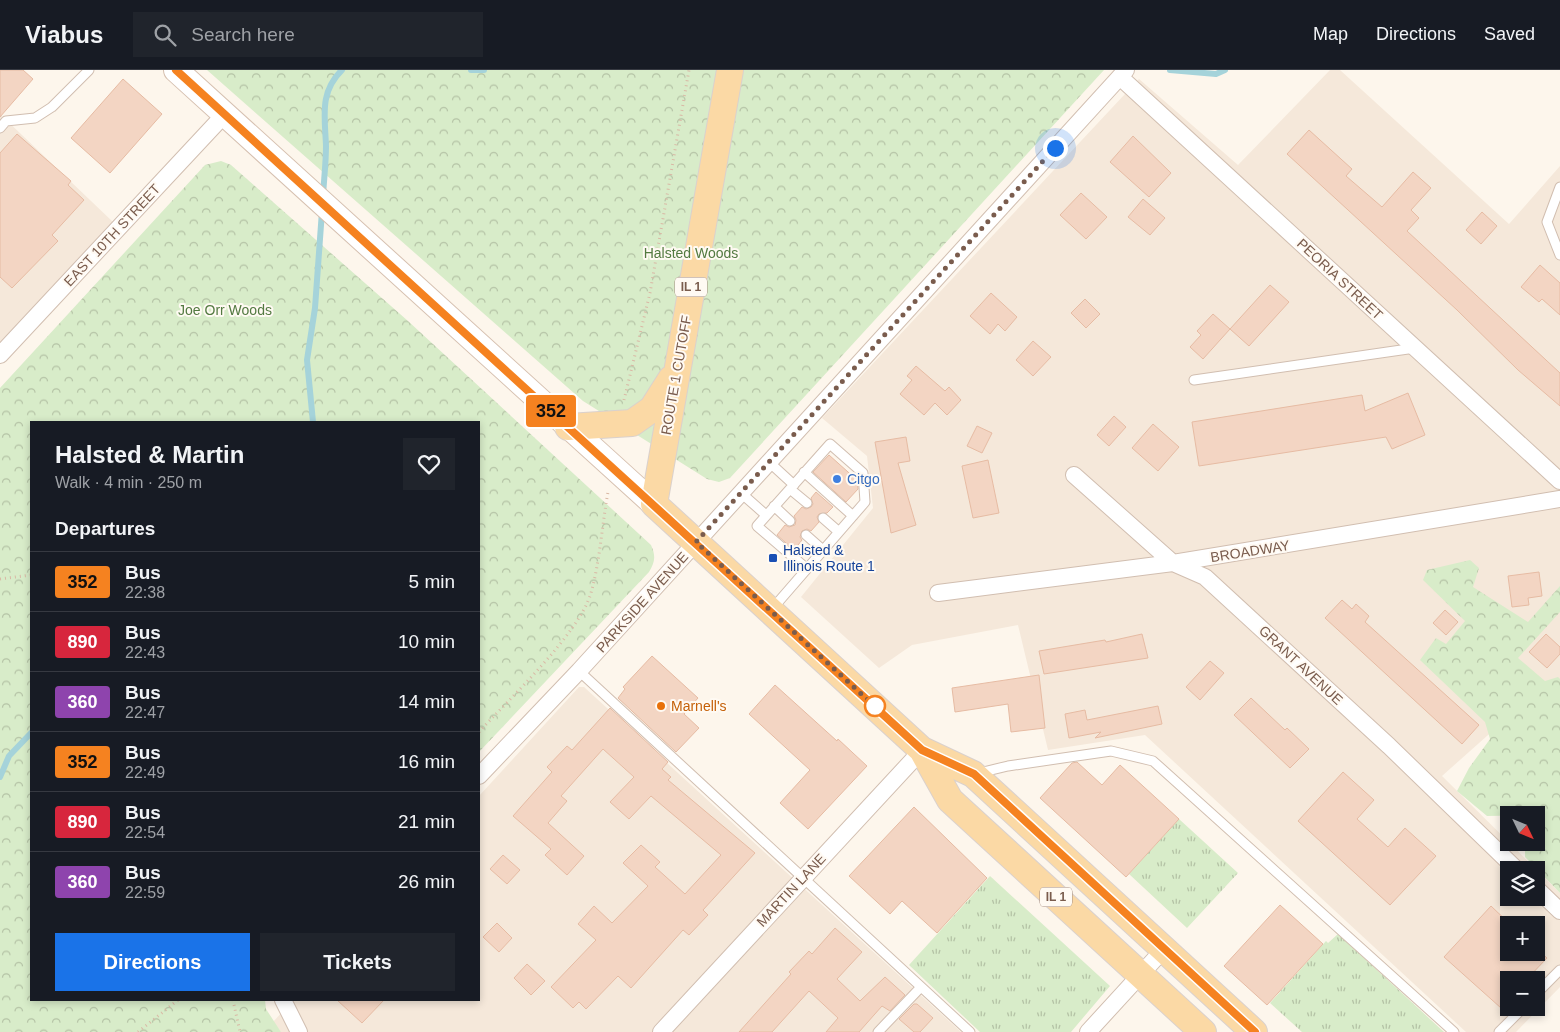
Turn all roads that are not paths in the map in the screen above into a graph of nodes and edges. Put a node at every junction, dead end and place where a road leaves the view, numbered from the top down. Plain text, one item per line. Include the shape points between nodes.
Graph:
1 (89, 70) edge
2 (176, 70) edge
3 (730, 70) edge
4 (1123, 73) edge
5 (224, 115) junction
6 (2, 121) edge
7 (1560, 188) edge
8 (1560, 255) edge
9 (3, 346) edge
10 (1415, 348) junction
11 (676, 372) junction
12 (1194, 380) dead end
13 (568, 427) junction
14 (769, 462) junction
15 (804, 472) junction
16 (1074, 475) dead end
17 (1560, 481) edge
18 (792, 487) junction
19 (741, 493) junction
20 (1560, 500) edge
21 (807, 503) dead end
22 (654, 504) junction
23 (774, 506) junction
24 (766, 515) junction
25 (853, 516) junction
26 (823, 518) dead end
27 (790, 521) dead end
28 (839, 532) junction
29 (806, 535) dead end
30 (696, 542) junction
31 (823, 550) junction
32 (1173, 563) junction
33 (807, 569) junction
34 (938, 593) dead end
35 (771, 610) junction
36 (579, 671) junction
37 (922, 750) junction
38 (974, 774) junction
39 (480, 775) edge
40 (1509, 861) edge
41 (803, 877) junction
42 (1545, 897) edge
43 (1560, 911) edge
44 (1164, 949) junction
45 (1560, 970) edge
46 (1141, 975) junction
47 (1545, 985) edge
48 (921, 987) junction
49 (284, 1001) edge
50 (1515, 1016) edge
51 (299, 1032) edge
52 (661, 1032) edge
53 (878, 1032) edge
54 (970, 1032) edge
55 (1088, 1032) edge
56 (1203, 1032) edge
57 (1254, 1032) edge
58 (1454, 1032) edge
59 (1499, 1032) edge

1 - 6 lane via 52,107 35,118
2 - 5 street
3 - 11 main road, ROUTE 1 CUTOFF / IL 1
4 - 10 street, PEORIA STREET
4 - 14 street, PARKSIDE AVENUE
5 - 9 street, EAST 10TH STREET
5 - 13 street
7 - 8 lane via 1547,222
10 - 12 lane
10 - 17 street, PEORIA STREET
11 - 13 main road via 652,409 632,423
11 - 22 main road, ROUTE 1 CUTOFF / IL 1
13 - 22 street
14 - 18 lane
14 - 19 street, PARKSIDE AVENUE
15 - 18 lane
15 - 25 lane
15 - 25 lane via 830,444 863,473 865,502
16 - 32 street, GRANT AVENUE
18 - 21 lane
18 - 23 lane
19 - 24 lane
19 - 30 street, PARKSIDE AVENUE
20 - 32 street, BROADWAY
22 - 30 main road, IL 1
23 - 24 lane
23 - 27 lane
24 - 33 lane via 757,526
25 - 28 lane
26 - 28 lane
28 - 31 lane
29 - 31 lane
30 - 35 main road, IL 1
30 - 36 street, PARKSIDE AVENUE
31 - 33 lane
32 - 34 street, BROADWAY
32 - 40 street, GRANT AVENUE via 1206,577
33 - 35 lane
35 - 37 main road, IL 1
36 - 39 street, PARKSIDE AVENUE
36 - 41 lane
37 - 38 main road, IL 1
37 - 41 street, MARTIN LANE
37 - 46 main road, IL 1 via 950,800
38 - 44 main road, IL 1
38 - 58 lane via 1111,751 1153,761
41 - 48 lane
41 - 52 street, MARTIN LANE
42 - 43 street
44 - 46 street
44 - 57 main road, IL 1
45 - 47 lane
46 - 55 street
46 - 56 main road, IL 1
48 - 53 lane
48 - 54 lane
49 - 51 street
50 - 59 lane

